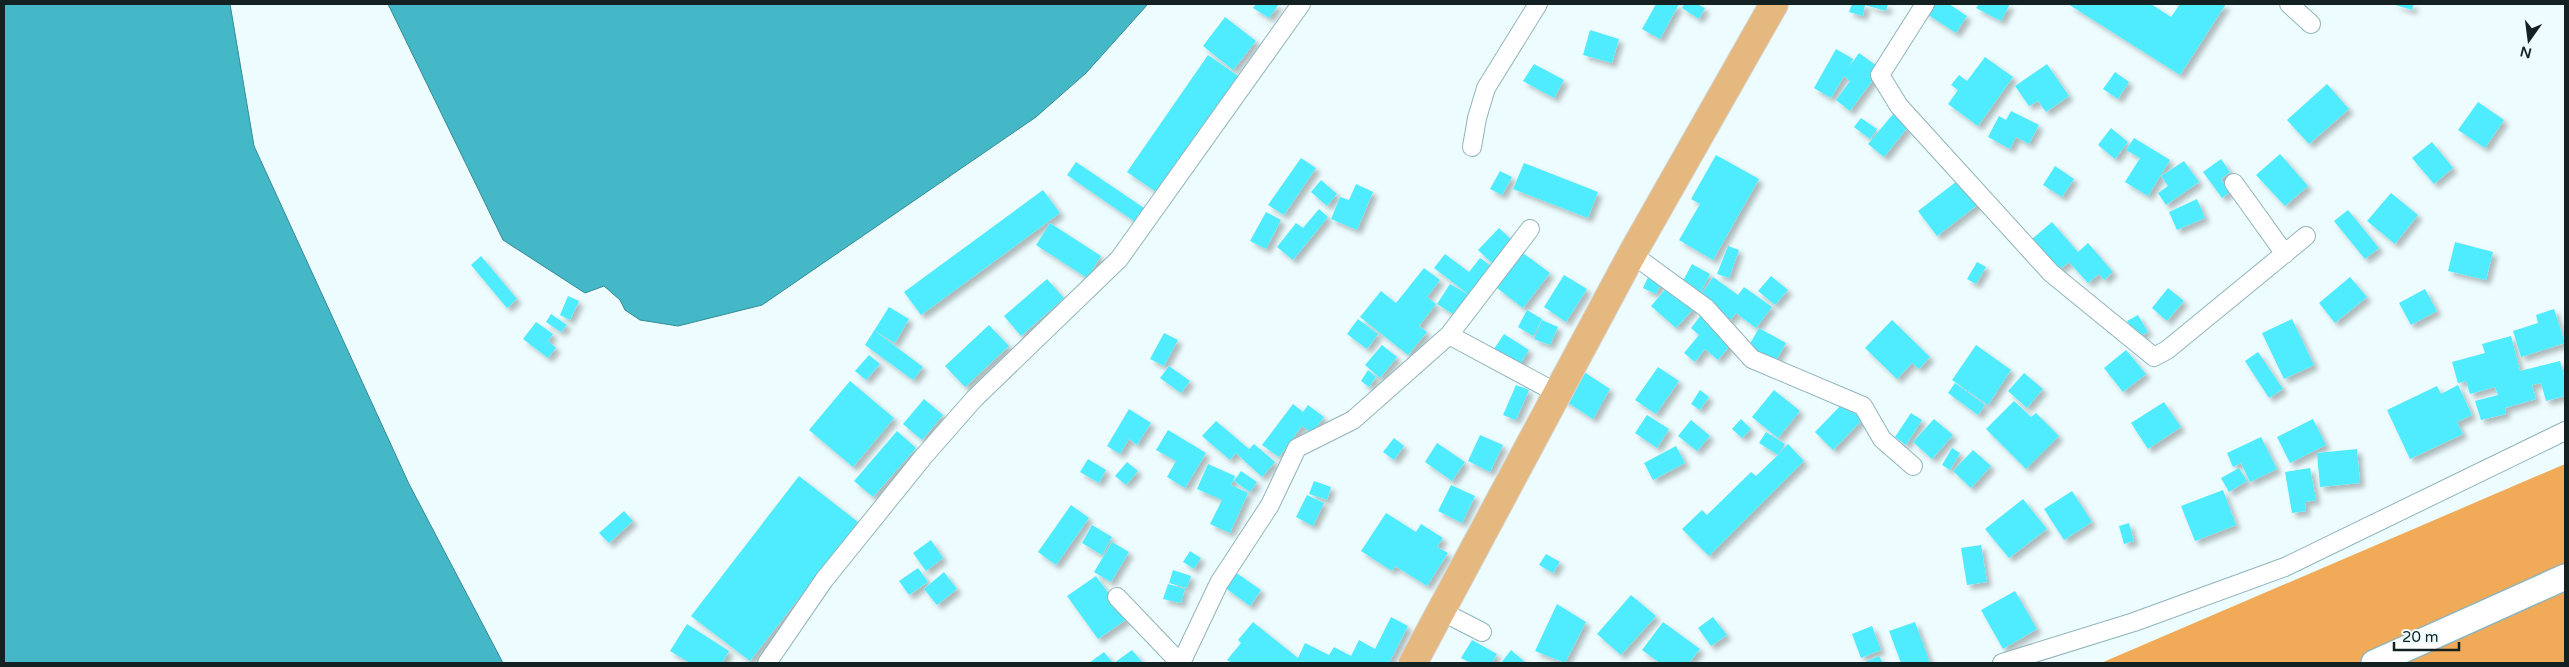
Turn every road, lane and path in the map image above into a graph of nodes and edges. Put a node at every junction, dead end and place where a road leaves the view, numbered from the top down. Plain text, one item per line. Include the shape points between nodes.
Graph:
1 (1301, 4) edge
2 (1538, 4) edge
3 (1774, 4) edge
4 (1924, 4) edge
5 (2289, 4) edge
6 (2311, 24) dead end
7 (1472, 147) dead end
8 (2234, 183) dead end
9 (1530, 229) dead end
10 (2306, 236) dead end
11 (1632, 254) junction
12 (2285, 254) junction
13 (1449, 334) junction
14 (1557, 393) junction
15 (2565, 431) edge
16 (1912, 466) dead end
17 (2565, 577) edge
18 (1117, 597) dead end
19 (1441, 611) junction
20 (1482, 632) dead end
21 (767, 663) edge
22 (1181, 663) edge
23 (1413, 663) edge
24 (2002, 663) edge
25 (2374, 663) edge

1 - 21 street via 1119,260 974,399 936,442 824,580
2 - 7 street via 1486,88 1476,118
3 - 11 main road
4 - 12 street via 1880,75 1899,106 2051,273 2154,357 2167,350
5 - 6 street
8 - 12 street
9 - 13 street
10 - 12 street
11 - 14 main road
11 - 16 street via 1706,308 1752,359 1863,406 1882,439
13 - 14 street
13 - 22 street via 1353,420 1297,448 1270,505 1219,583
14 - 19 main road
15 - 24 street via 2285,567 2134,622
17 - 25 street
18 - 22 street
19 - 20 street
19 - 23 main road

